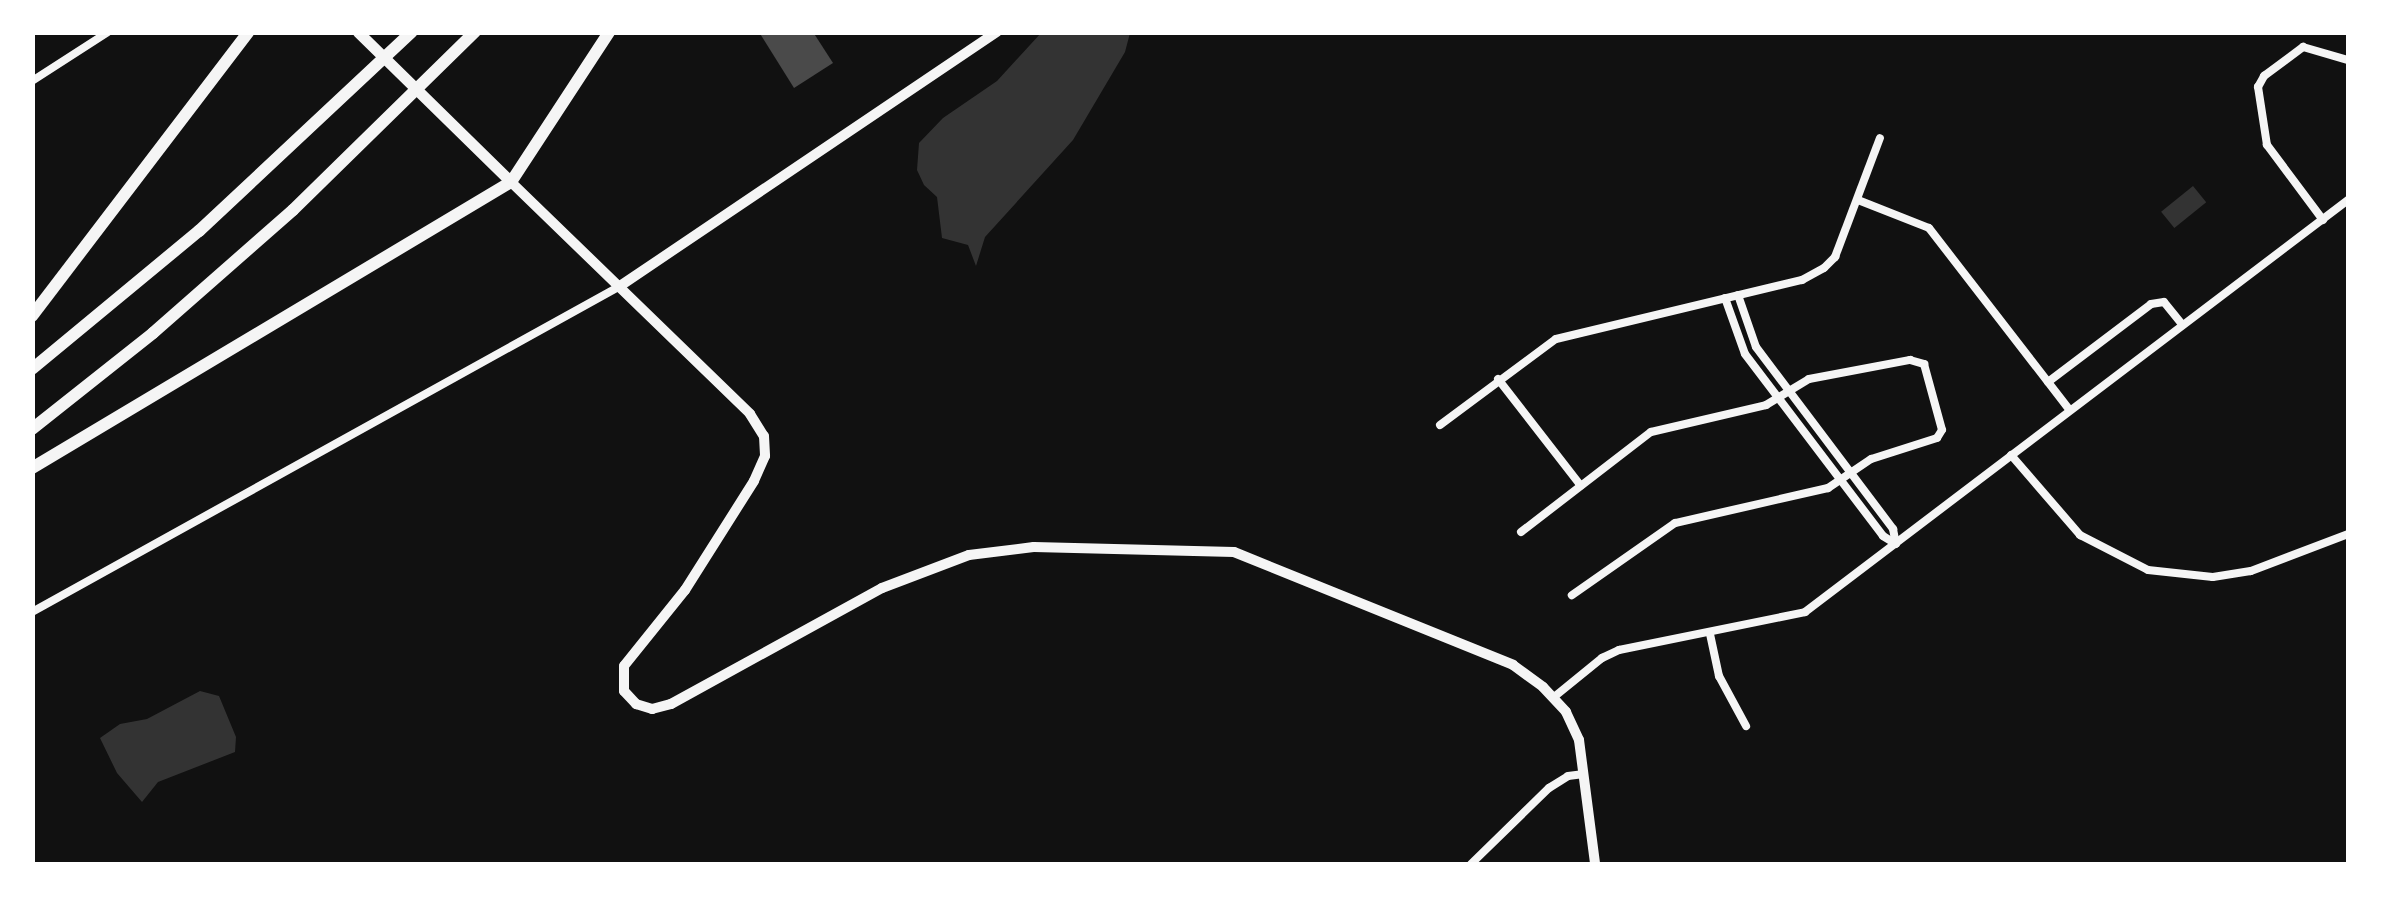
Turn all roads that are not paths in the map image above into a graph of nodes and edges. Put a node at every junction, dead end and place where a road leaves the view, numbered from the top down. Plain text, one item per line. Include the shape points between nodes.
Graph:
1 (108, 32) edge
2 (248, 32) edge
3 (358, 32) edge
4 (412, 32) edge
5 (475, 32) edge
6 (609, 32) edge
7 (997, 32) edge
8 (2348, 60) edge
9 (32, 81) edge
10 (1880, 138) dead end
11 (510, 182) junction
12 (1858, 200) junction
13 (2348, 200) edge
14 (2322, 220) junction
15 (620, 286) junction
16 (1738, 295) junction
17 (1725, 298) junction
18 (32, 316) edge
19 (2182, 324) junction
20 (32, 369) edge
21 (1498, 379) junction
22 (2048, 382) junction
23 (1789, 390) junction
24 (1779, 398) junction
25 (2069, 409) junction
26 (1440, 425) dead end
27 (32, 429) edge
28 (2011, 455) junction
29 (32, 468) edge
30 (1851, 472) junction
31 (1841, 480) junction
32 (1581, 486) junction
33 (1520, 532) dead end
34 (2348, 534) edge
35 (1896, 544) junction
36 (1572, 596) dead end
37 (32, 612) edge
38 (1710, 634) junction
39 (1554, 698) junction
40 (1746, 726) dead end
41 (1584, 774) junction
42 (1471, 864) edge
43 (1594, 864) edge

1 - 9 street
2 - 18 highway
3 - 11 main road
4 - 20 highway via 199,231
5 - 27 highway via 293,210
6 - 11 highway
7 - 15 main road
8 - 14 street via 2303,47 2258,87 2267,145
10 - 12 street
11 - 15 main road
11 - 29 highway
12 - 16 street via 1824,268
12 - 22 street via 1930,228
13 - 14 street
14 - 19 street
15 - 37 street
15 - 39 main road via 750,414 765,446 754,481 695,574 624,666 624,691 641,706 671,704 927,569 1034,547 1244,554 1513,665
16 - 17 street
16 - 23 street via 1756,347
17 - 21 street via 1556,340
17 - 24 street via 1741,348
19 - 22 street via 2164,302 2151,304
19 - 25 street
21 - 26 street
21 - 32 street
22 - 25 street
23 - 24 street
23 - 30 street
23 - 30 street via 1809,379 1910,360 1924,364 1942,430 1937,438
24 - 31 street
24 - 32 street via 1651,432
25 - 28 street
28 - 34 street via 2080,535 2148,570 2197,577 2251,570
28 - 35 street
30 - 31 street
30 - 35 street via 1894,529
31 - 35 street
31 - 36 street via 1675,523
32 - 33 street
35 - 38 street via 1805,612
38 - 39 street via 1610,653
38 - 40 street via 1718,676
39 - 41 main road via 1577,735
41 - 42 street via 1549,788
41 - 43 main road

